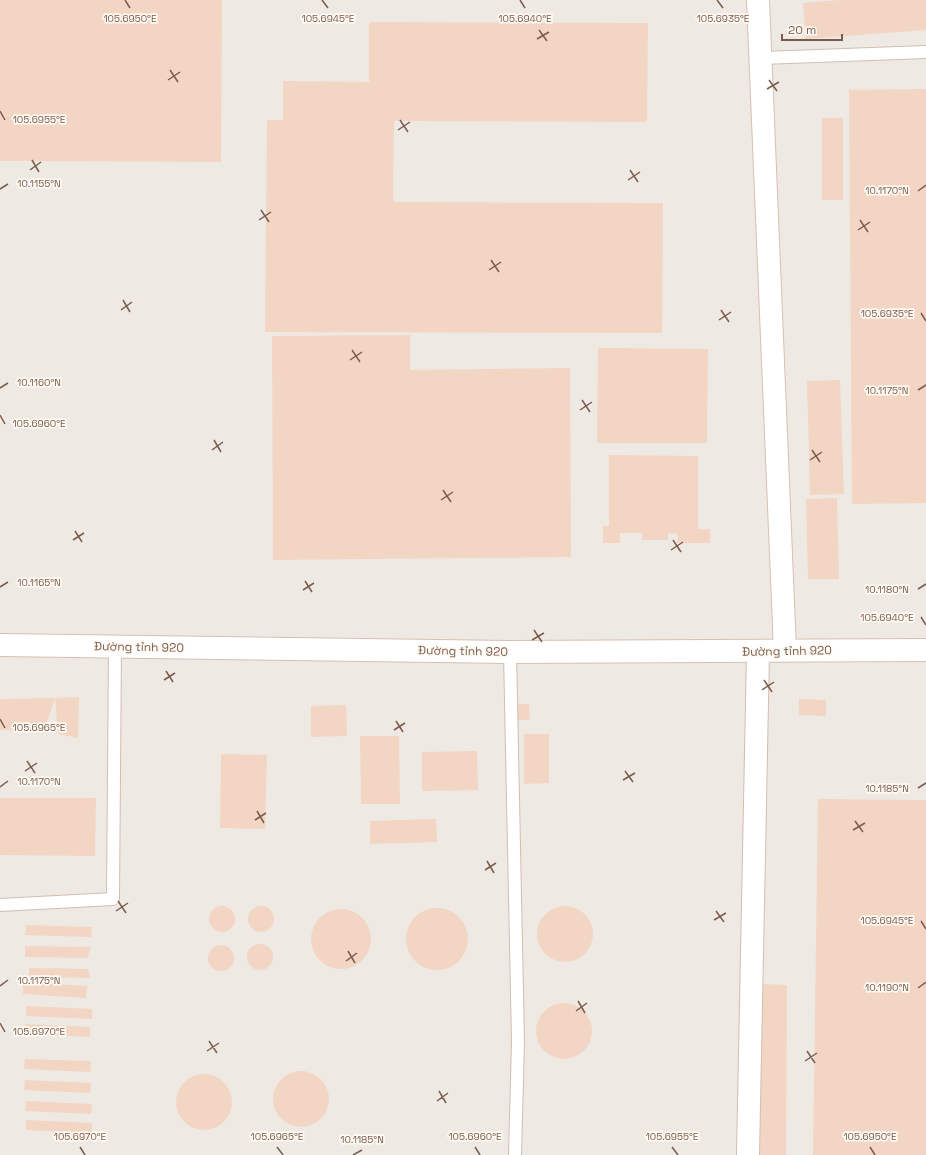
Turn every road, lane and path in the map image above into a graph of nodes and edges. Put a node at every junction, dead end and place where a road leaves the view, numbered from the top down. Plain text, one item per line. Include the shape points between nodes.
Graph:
1 (758, 0) edge
2 (926, 52) edge
3 (760, 58) junction
4 (0, 645) edge
5 (115, 646) junction
6 (926, 650) edge
7 (785, 651) junction
8 (510, 652) junction
9 (758, 652) junction
10 (0, 905) edge
11 (515, 1155) edge
12 (748, 1155) edge

1 - 3 street
2 - 3 lane
3 - 7 street
4 - 5 street, Đường tỉnh 920
5 - 8 street, Đường tỉnh 920
5 - 10 lane via 113,899
6 - 7 street, Đường tỉnh 920
7 - 9 street, Đường tỉnh 920
8 - 9 street, Đường tỉnh 920
8 - 11 lane via 518,1042
9 - 12 street

